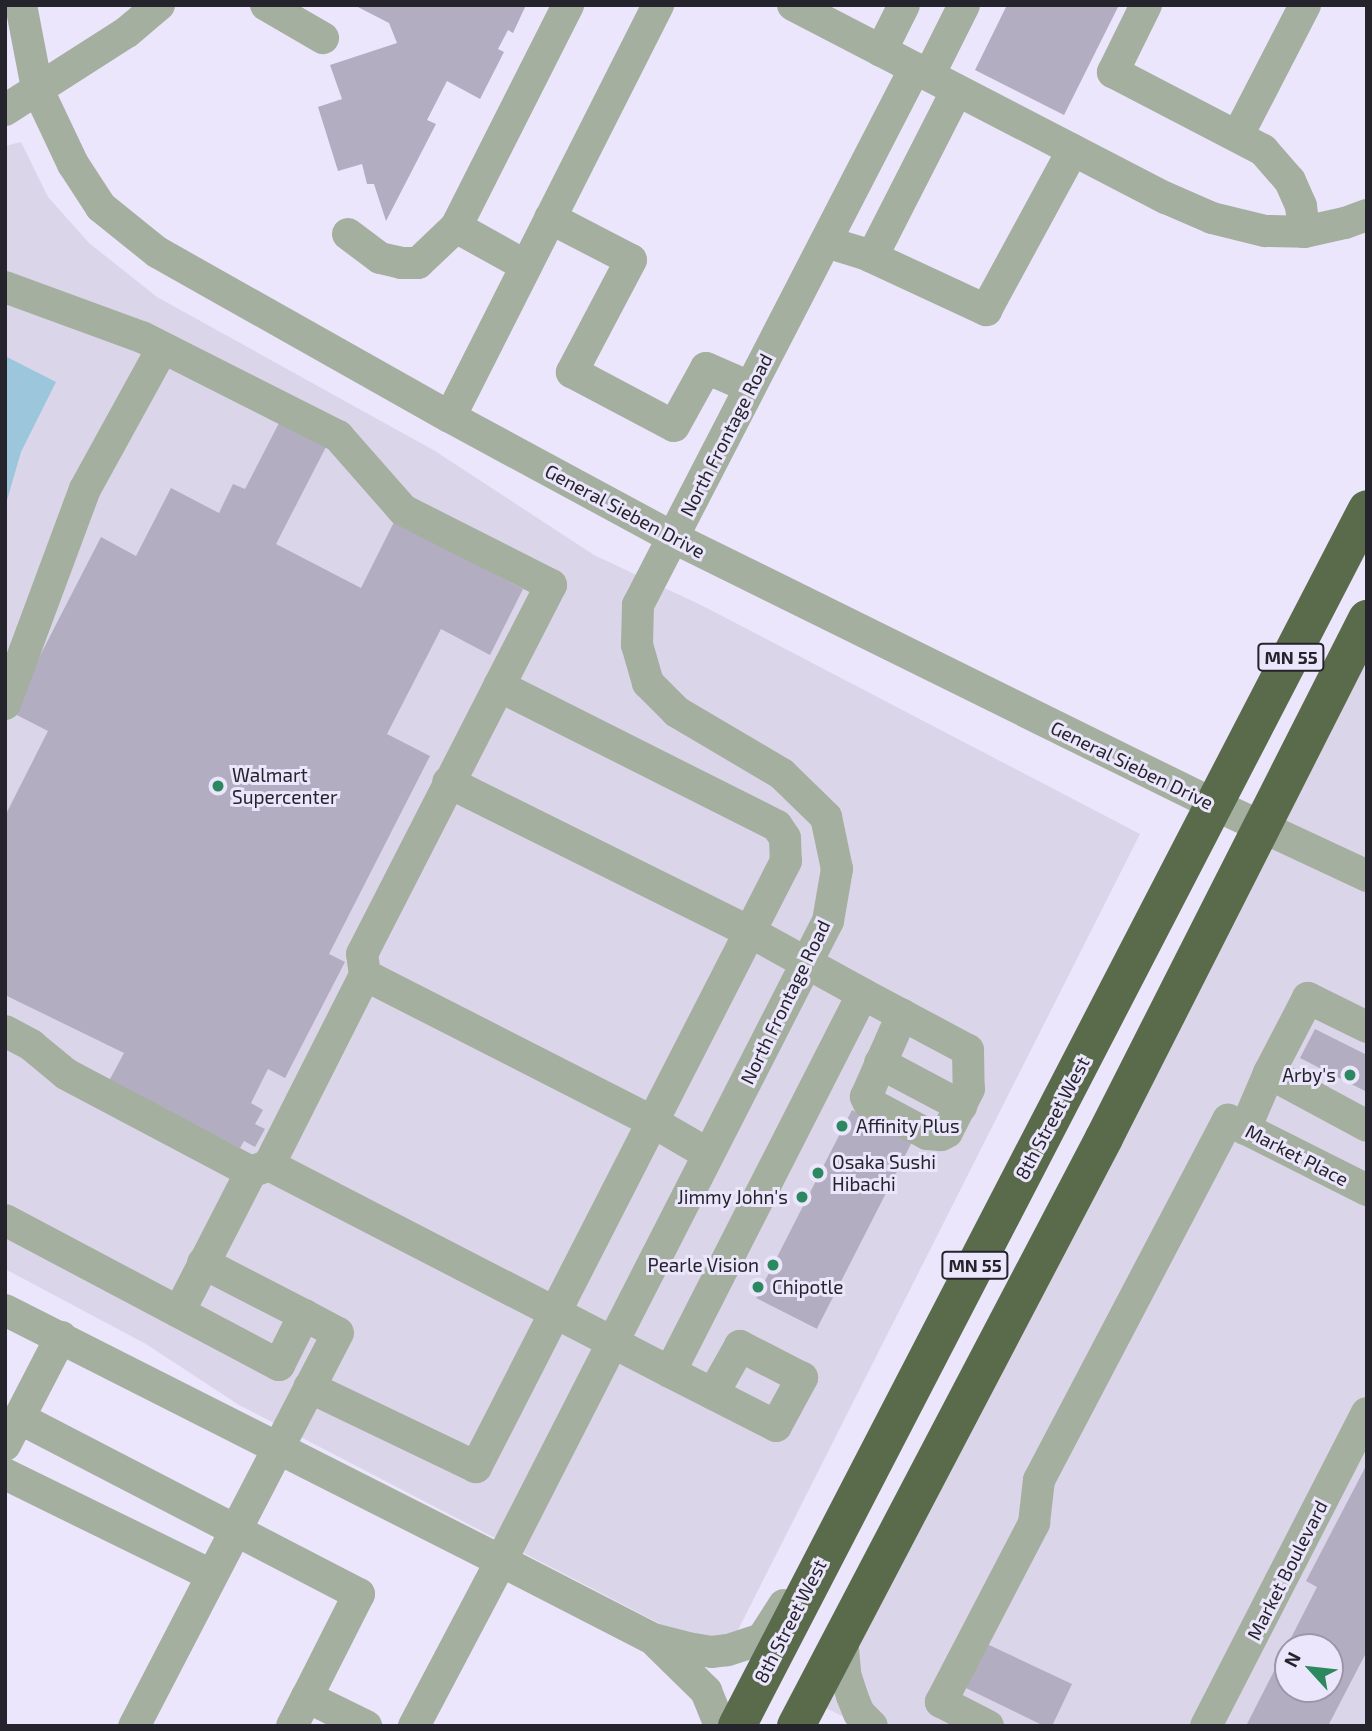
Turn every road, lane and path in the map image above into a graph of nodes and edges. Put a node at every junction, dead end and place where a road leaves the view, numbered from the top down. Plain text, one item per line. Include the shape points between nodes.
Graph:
1 (21, 5) edge
2 (159, 5) edge
3 (266, 5) edge
4 (568, 5) edge
5 (659, 5) edge
6 (793, 5) edge
7 (904, 5) edge
8 (964, 5) edge
9 (1146, 5) edge
10 (1305, 5) edge
11 (838, 16) edge
12 (323, 38) dead end
13 (881, 51) junction
14 (922, 72) junction
15 (37, 88) junction
16 (957, 90) junction
17 (5, 110) edge
18 (1238, 135) junction
19 (1073, 150) junction
20 (1367, 215) edge
21 (550, 218) junction
22 (456, 227) junction
23 (1304, 232) junction
24 (348, 234) dead end
25 (826, 242) junction
26 (872, 257) junction
27 (526, 266) junction
28 (5, 287) edge
29 (162, 349) junction
30 (750, 387) junction
31 (450, 417) junction
32 (1367, 509) edge
33 (673, 537) junction
34 (1367, 619) edge
35 (499, 686) junction
36 (5, 704) edge
37 (448, 782) junction
38 (1215, 805) junction
39 (1260, 827) junction
40 (1367, 876) edge
41 (750, 932) junction
42 (806, 964) junction
43 (366, 975) junction
44 (863, 994) junction
45 (902, 1015) junction
46 (1367, 1027) edge
47 (5, 1031) edge
48 (1269, 1073) junction
49 (653, 1122) junction
50 (1236, 1124) junction
51 (1367, 1126) edge
52 (708, 1154) junction
53 (260, 1169) junction
54 (1367, 1190) edge
55 (5, 1220) edge
56 (983, 1250) junction
57 (204, 1263) junction
58 (5, 1310) edge
59 (178, 1312) junction
60 (555, 1313) junction
61 (304, 1315) junction
62 (61, 1337) junction
63 (612, 1342) junction
64 (670, 1372) junction
65 (309, 1387) junction
66 (713, 1394) dead end
67 (1367, 1413) edge
68 (12, 1432) edge
69 (276, 1448) junction
70 (5, 1474) edge
71 (233, 1531) junction
72 (501, 1561) junction
73 (211, 1575) junction
74 (842, 1637) junction
75 (653, 1640) junction
76 (307, 1696) junction
77 (803, 1713) edge
78 (134, 1726) edge
79 (292, 1726) edge
80 (366, 1726) edge
81 (414, 1726) edge
82 (720, 1726) edge
83 (737, 1726) edge
84 (872, 1726) edge
85 (988, 1726) edge
86 (1206, 1726) edge

1 - 15 street, General Sieben Drive
2 - 15 street via 127,32
3 - 12 street
4 - 22 street
5 - 21 street
6 - 11 street
7 - 13 street
8 - 14 street, North Frontage Road
9 - 18 street via 1112,72
10 - 18 street
11 - 13 street
13 - 14 street
14 - 16 street
14 - 25 street, North Frontage Road
15 - 17 street
15 - 31 street, General Sieben Drive via 73,164 102,207 156,252
16 - 19 street
16 - 26 street
18 - 23 street via 1263,150 1290,181 1301,206
19 - 23 street via 1212,218 1265,231
19 - 26 street via 986,310
20 - 23 street
21 - 27 street
21 - 30 street via 631,260 572,372 674,426 706,368
22 - 24 street via 418,262 380,258
22 - 27 street
25 - 26 street
25 - 30 street, North Frontage Road
27 - 31 street
28 - 29 street via 130,332
29 - 35 street via 338,436 403,510 551,585
29 - 36 street via 85,489
30 - 33 street, North Frontage Road
31 - 33 street, General Sieben Drive
32 - 38 highway, 8th Street West / MN 55
33 - 38 street, General Sieben Drive
33 - 42 street, North Frontage Road via 638,605 637,645 648,683 677,712 782,774 826,817 837,869 828,920
34 - 39 highway, MN 55
35 - 37 street
35 - 41 street via 777,826 785,838 786,861
37 - 41 street
37 - 43 street via 362,954
38 - 39 street, General Sieben Drive
38 - 56 highway, 8th Street West / MN 55
39 - 40 street, General Sieben Drive
39 - 74 highway, MN 55 via 1098,1149
41 - 42 street
41 - 49 street
42 - 44 street
42 - 52 street, North Frontage Road
43 - 49 street
43 - 53 street
44 - 45 street
44 - 64 street
45 - 45 street via 968,1050 965,1091 947,1132 934,1137 869,1103 867,1089
46 - 48 street via 1308,998
47 - 53 street via 31,1045 66,1074
48 - 50 street
48 - 51 street
49 - 52 street
49 - 60 street
50 - 54 street, Market Place
50 - 85 street via 1039,1480 1034,1523 941,1702
52 - 63 street, North Frontage Road
53 - 57 street
53 - 60 street
55 - 59 street
56 - 75 street via 903,1376 770,1631 749,1646 712,1652
56 - 83 highway, 8th Street West / MN 55
57 - 59 street
57 - 61 street
58 - 62 street
59 - 61 street via 279,1364
60 - 63 street
60 - 65 street via 476,1467
61 - 65 street via 338,1333
62 - 68 street
62 - 69 street
63 - 64 street
63 - 72 street, North Frontage Road
64 - 66 street
65 - 69 street
67 - 86 street, Market Boulevard
68 - 71 street
69 - 71 street
69 - 72 street
70 - 73 street
71 - 73 street
71 - 76 street via 359,1594
72 - 75 street
72 - 81 street, North Frontage Road
73 - 78 street
74 - 77 highway, MN 55
74 - 84 street via 852,1696 859,1713
75 - 82 street via 706,1691
76 - 79 street
76 - 80 street

